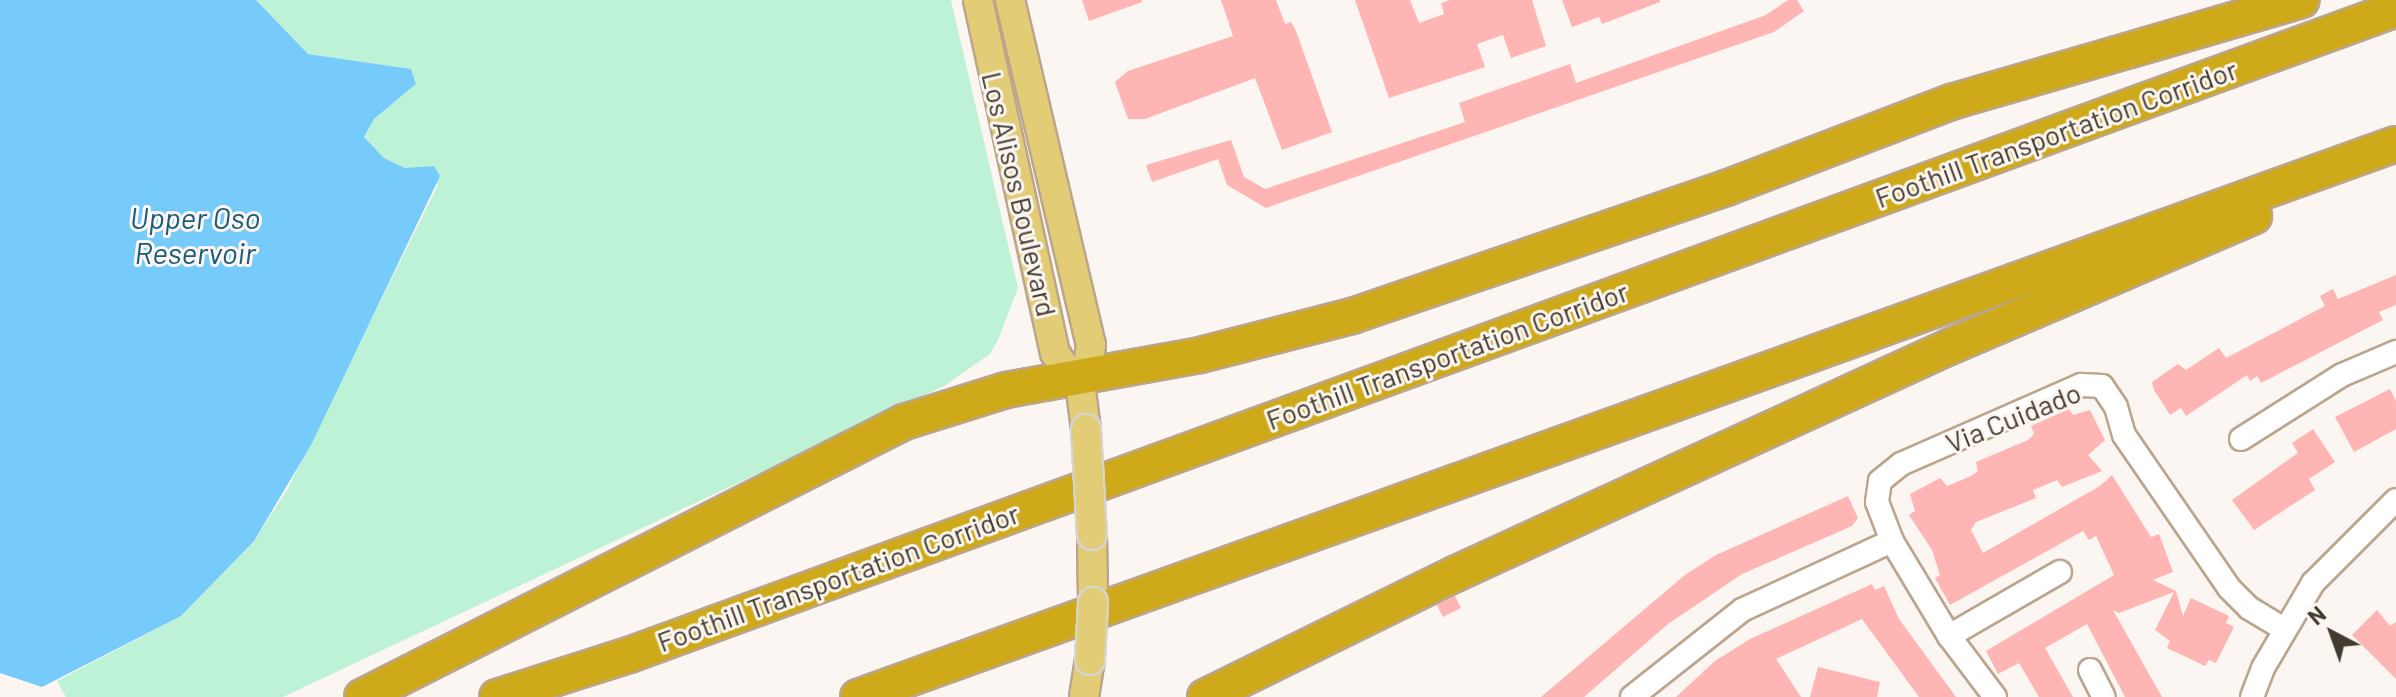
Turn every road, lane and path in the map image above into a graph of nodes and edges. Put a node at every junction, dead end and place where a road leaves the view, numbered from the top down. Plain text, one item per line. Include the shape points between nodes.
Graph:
1 (978, 0) edge
2 (1010, 0) edge
3 (2301, 0) edge
4 (2396, 9) edge
5 (2396, 147) edge
6 (2396, 352) edge
7 (1079, 376) junction
8 (2241, 439) dead end
9 (2396, 500) edge
10 (1892, 541) junction
11 (2060, 572) dead end
12 (2284, 629) junction
13 (1949, 636) junction
14 (2090, 670) dead end
15 (362, 697) edge
16 (497, 697) edge
17 (858, 697) edge
18 (1084, 697) edge
19 (1205, 697) edge
20 (1632, 697) edge
21 (1995, 697) edge
22 (2104, 697) edge
23 (2252, 697) edge

1 - 7 main road, Los Alisos Boulevard via 1055,353 1067,371
2 - 7 main road, Los Alisos Boulevard via 1091,345 1088,366
3 - 7 highway via 1951,102 1726,188 1352,316 1200,355
4 - 16 highway, Foothill Transportation Corridor via 629,655
5 - 17 highway
5 - 19 highway via 1455,574
6 - 8 street via 2342,375
7 - 15 highway via 1006,390 891,428
7 - 18 main road, Los Alisos Boulevard, bridge via 1092,535 1090,660
9 - 12 street via 2313,583
10 - 12 street, Via Cuidado via 1877,502 1880,481 1901,464 2081,385 2102,386 2116,407 2124,435 2229,588 2249,608
10 - 13 street
10 - 20 street via 1742,610
11 - 13 street
12 - 23 street
13 - 21 street
14 - 22 street

